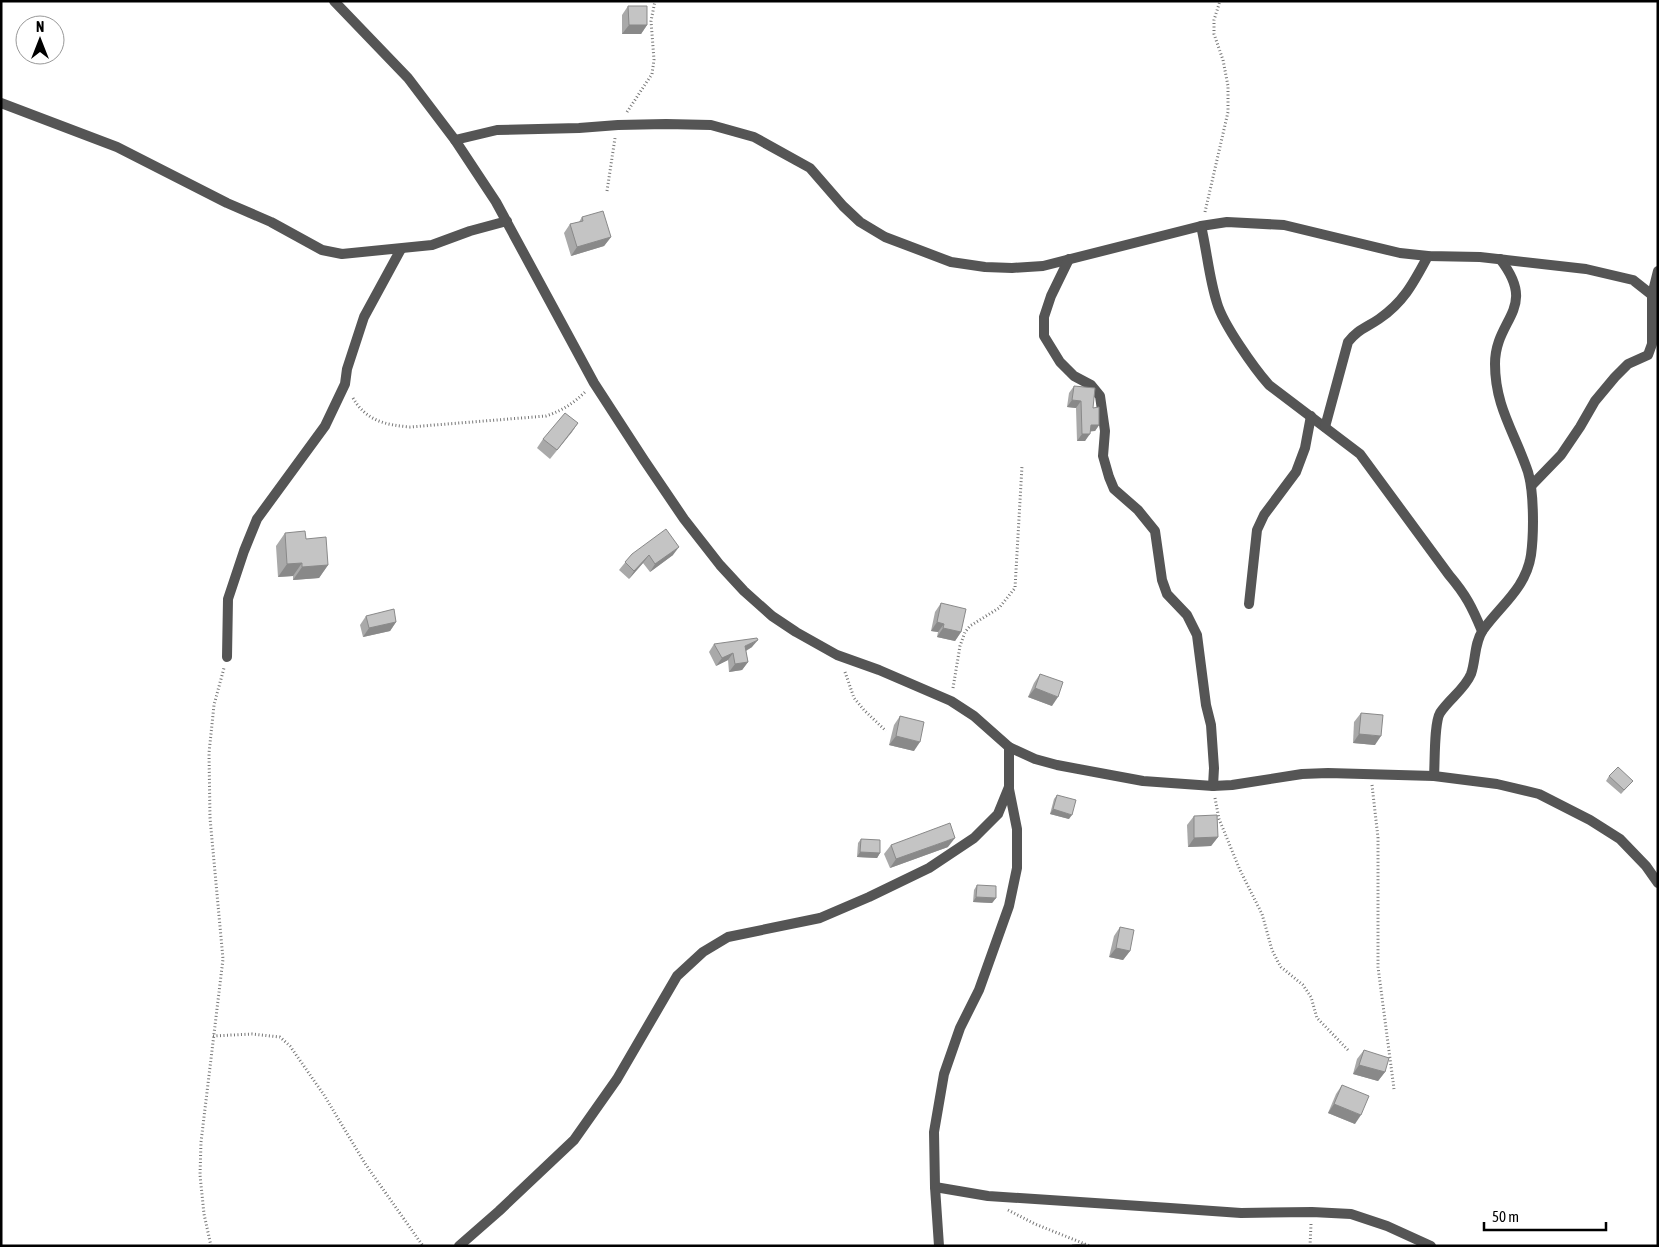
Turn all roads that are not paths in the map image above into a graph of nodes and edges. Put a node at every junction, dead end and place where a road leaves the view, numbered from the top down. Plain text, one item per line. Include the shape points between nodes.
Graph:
1 (334, 1) edge
2 (1, 103) edge
3 (455, 140) junction
4 (507, 221) junction
5 (1201, 226) junction
6 (401, 249) junction
7 (1428, 256) junction
8 (1069, 259) junction
9 (1500, 259) junction
10 (1658, 271) edge
11 (1655, 296) edge
12 (1311, 416) junction
13 (1325, 427) junction
14 (1532, 486) junction
15 (1249, 604) dead end
16 (1482, 631) junction
17 (227, 657) road end
18 (1009, 747) junction
19 (1434, 776) junction
20 (1213, 786) junction
21 (1009, 788) junction
22 (1658, 883) edge
23 (935, 1187) junction
24 (459, 1246) edge
25 (939, 1246) edge
26 (1431, 1246) edge

1 - 3 street via 408,78
2 - 6 street via 117,147 322,250 342,254
3 - 4 street
3 - 8 street via 497,130 710,125 754,137 810,168 860,222 885,237 951,262 1012,268 1043,266
4 - 6 street via 432,245
4 - 18 street via 594,382 684,519 720,565 772,616 796,632 837,655 950,701 974,716
5 - 7 street via 1227,222 1284,225 1400,253
5 - 8 street
5 - 12 street via 1217,305 1225,321 1269,385
6 - 17 street via 364,317 345,384 326,426 258,519 247,543 228,599
7 - 9 street
7 - 13 street via 1400,303 1356,332 1348,342
8 - 20 street via 1044,317 1044,336 1060,362 1100,396 1105,431 1103,456 1109,477 1114,489 1138,510 1155,531 1167,594 1187,615 1195,630 1211,725
9 - 11 street via 1586,269 1633,280
9 - 14 street via 1512,277 1516,297 1515,309 1495,353 1497,393
10 - 11 street
11 - 14 street via 1652,344 1648,355 1628,364 1615,376 1595,401 1561,456
12 - 13 street
12 - 15 street via 1296,472 1264,515 1257,530
13 - 16 street via 1360,454 1465,594
14 - 16 street via 1532,545 1528,567 1505,606
16 - 19 street via 1469,677 1437,718
18 - 20 street via 1058,765 1143,781
18 - 21 street
19 - 20 street via 1302,774
19 - 22 street via 1497,784 1539,794 1590,820 1620,840
21 - 23 street via 1018,829 1018,868 1009,906 986,971 960,1028 944,1074 934,1132
21 - 24 street via 998,814 988,826 929,868 820,918 728,937 703,952 677,976 617,1079 574,1140
23 - 25 street
23 - 26 street via 988,1196 1241,1213 1351,1214

